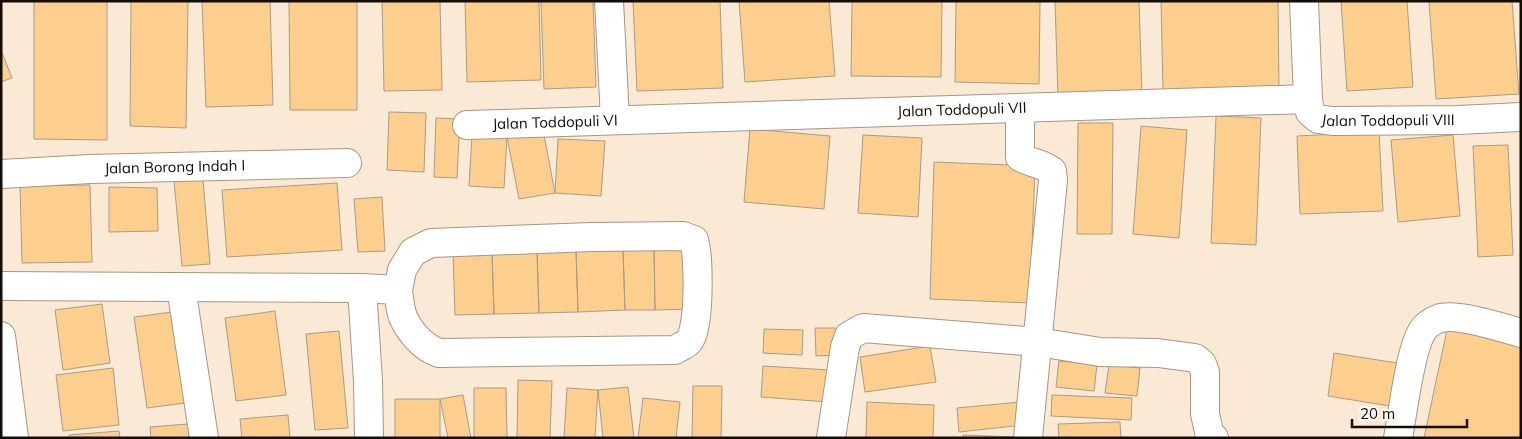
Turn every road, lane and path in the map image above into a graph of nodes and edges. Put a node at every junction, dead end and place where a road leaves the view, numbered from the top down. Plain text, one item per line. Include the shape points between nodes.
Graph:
1 (609, 1) edge
2 (1304, 1) edge
3 (1308, 98) junction
4 (1020, 108) junction
5 (1521, 117) edge
6 (615, 119) junction
7 (467, 125) dead end
8 (347, 163) dead end
9 (1, 174) edge
10 (1, 286) edge
11 (181, 287) junction
12 (362, 288) junction
13 (398, 290) junction
14 (1521, 333) edge
15 (1, 336) edge
16 (1038, 342) junction
17 (14, 438) edge
18 (204, 438) edge
19 (369, 438) edge
20 (831, 438) edge
21 (1028, 438) edge
22 (1214, 438) edge
23 (1398, 438) edge

1 - 6 street, Jalan Toddopuli VI
2 - 3 street, Jalan Toddopuli VIII
3 - 4 street, Jalan Toddopuli VII
3 - 5 street, Jalan Toddopuli VIII via 1310,112 1318,119 1332,121
4 - 6 street, Jalan Toddopuli VII
4 - 16 street via 1020,157 1050,169 1053,180
6 - 7 street, Jalan Toddopuli VI
8 - 9 street, Jalan Borong Indah I
10 - 11 street
11 - 12 street
11 - 18 street
12 - 13 street
12 - 19 street
13 - 13 street via 403,316 412,331 429,350 439,353 675,350 689,341 695,330 697,249 694,240 683,236 431,244 413,252 402,270
14 - 23 street via 1453,317 1439,318 1423,329 1414,352
15 - 17 street
16 - 20 street via 863,328 848,336
16 - 21 street
16 - 22 street via 1100,352 1158,353 1195,358 1205,372 1205,414 1210,436

